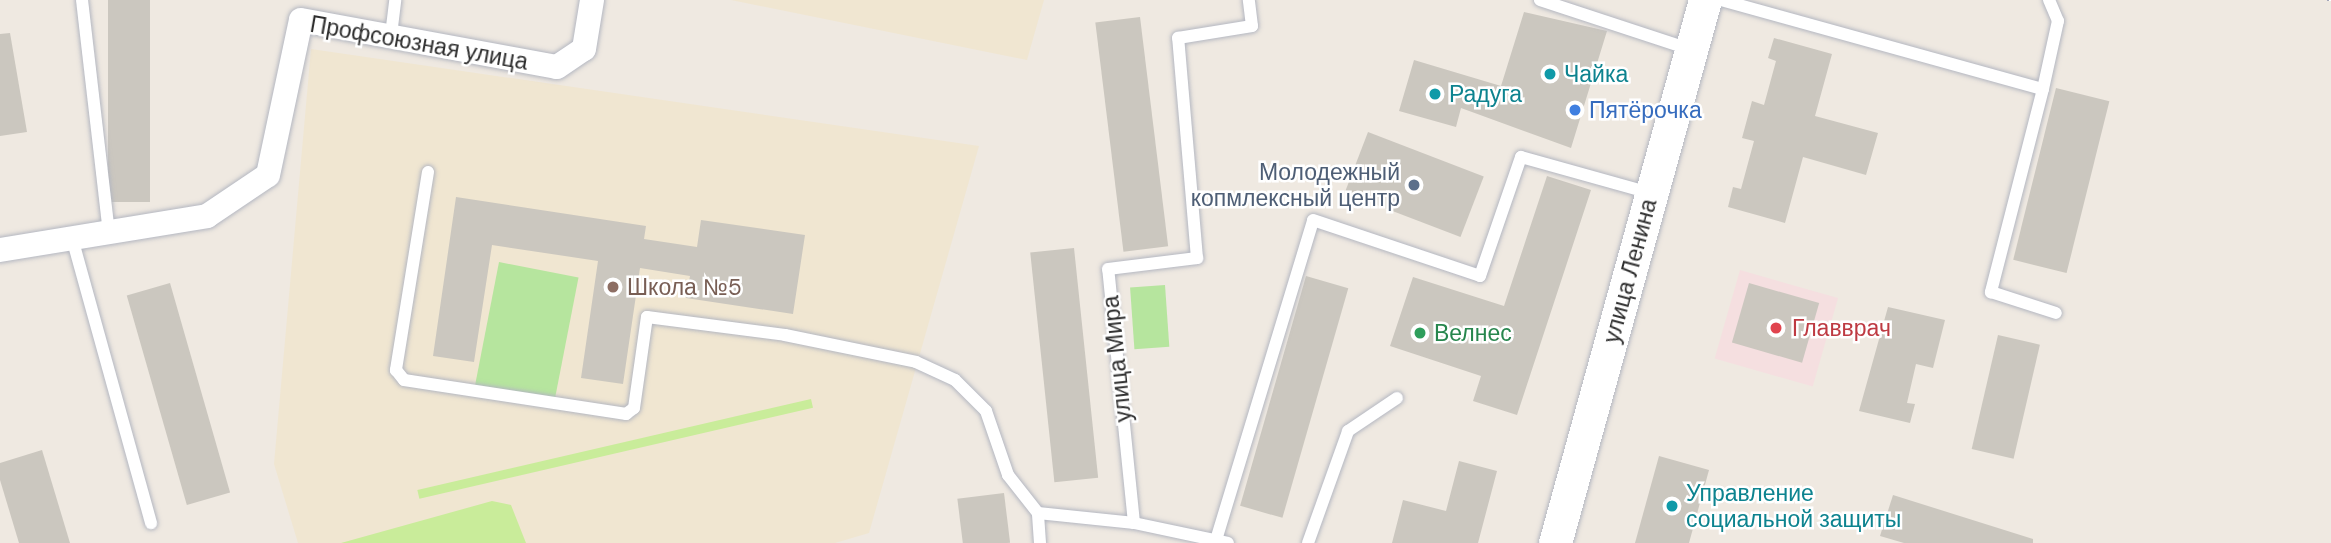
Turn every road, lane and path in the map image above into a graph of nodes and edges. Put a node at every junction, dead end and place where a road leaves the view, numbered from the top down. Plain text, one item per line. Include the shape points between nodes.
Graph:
1 (82, 0) edge
2 (396, 0) edge
3 (592, 0) edge
4 (1249, 0) edge
5 (1540, 0) edge
6 (1705, 0) edge
7 (1721, 0) edge
8 (2049, 0) edge
9 (1579, 6) edge
10 (391, 35) junction
11 (1691, 50) junction
12 (2043, 89) junction
13 (428, 172) dead end
14 (1652, 193) junction
15 (109, 232) junction
16 (72, 238) junction
17 (0, 250) edge
18 (2056, 313) dead end
19 (1397, 398) dead end
20 (1038, 513) junction
21 (151, 523) dead end
22 (1134, 523) junction
23 (1222, 542) edge
24 (1040, 543) edge
25 (1308, 543) edge
26 (1555, 543) edge

1 - 15 lane
2 - 10 lane
3 - 10 street, Профсоюзная улица via 584,49 557,67
4 - 22 lane, улица Мира via 1252,26 1178,38 1197,258 1108,269
5 - 9 lane
6 - 11 street, улица Ленина
7 - 12 lane
8 - 12 lane via 2058,21
9 - 11 lane
10 - 15 street, Профсоюзная улица via 301,20 268,175 206,216
11 - 14 street, улица Ленина
12 - 18 lane via 1991,292
13 - 20 lane via 396,370 404,380 626,414 634,408 647,317 785,335 916,362 955,380 986,411 1008,475
14 - 23 lane via 1521,157 1480,276 1313,220
14 - 26 street, улица Ленина
15 - 16 street, Профсоюзная улица
16 - 17 street, Профсоюзная улица
16 - 21 lane
19 - 25 lane via 1348,431
20 - 22 lane
20 - 24 lane
22 - 23 lane

